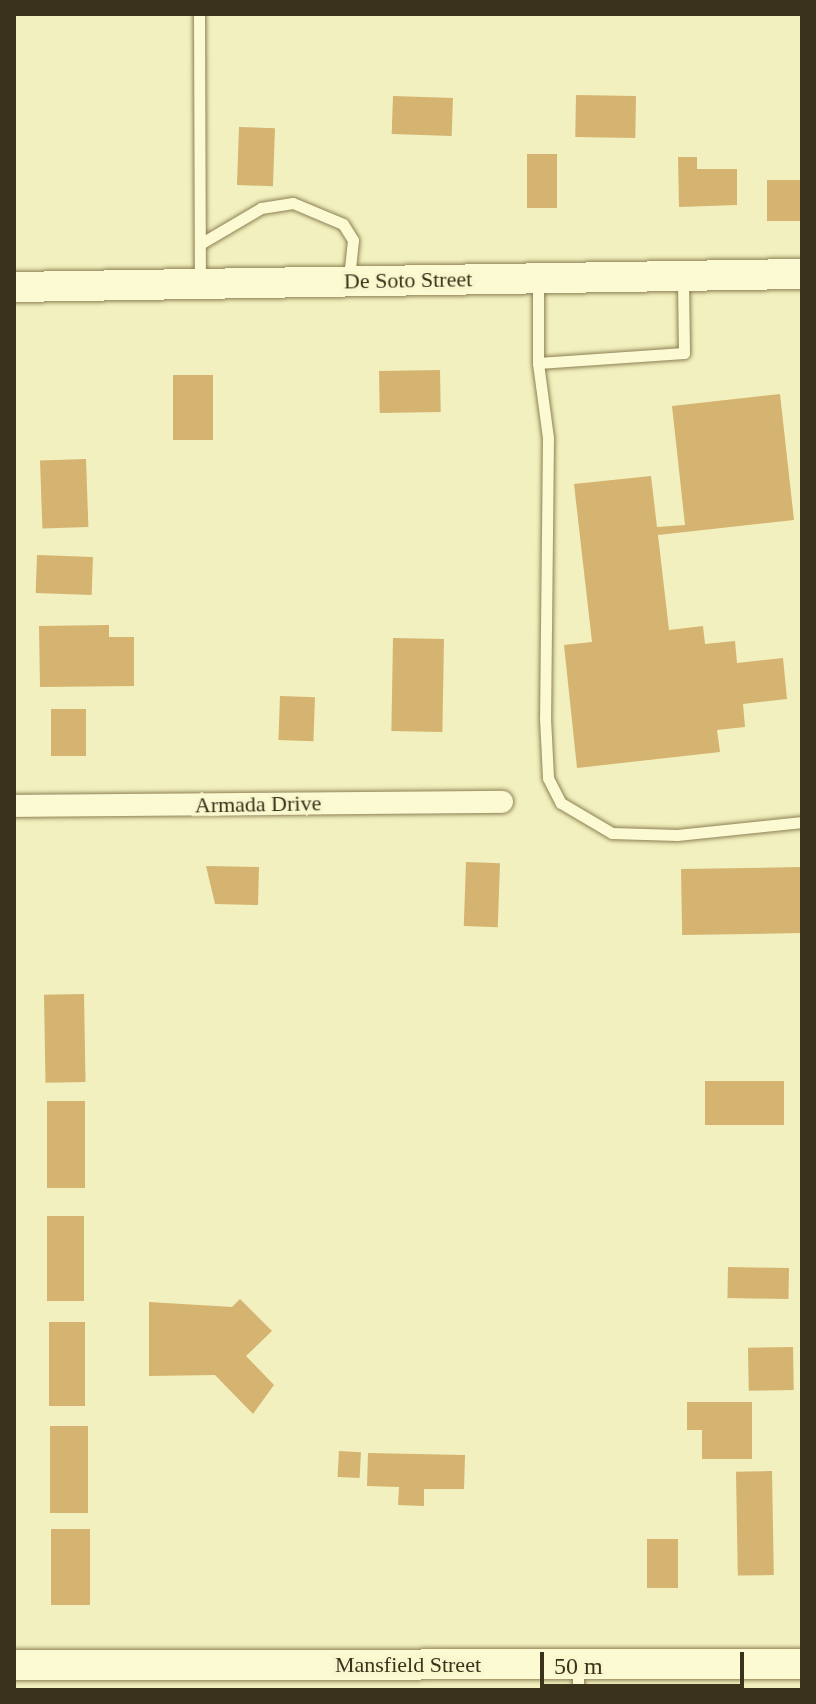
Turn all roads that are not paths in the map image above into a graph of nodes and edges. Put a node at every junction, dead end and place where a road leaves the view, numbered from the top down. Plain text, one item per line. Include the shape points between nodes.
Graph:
1 (199, 14) edge
2 (200, 244) junction
3 (802, 274) edge
4 (683, 276) junction
5 (538, 278) junction
6 (349, 281) junction
7 (200, 284) junction
8 (14, 287) edge
9 (538, 363) junction
10 (502, 802) dead end
11 (14, 806) edge
12 (802, 822) edge
13 (802, 1664) edge
14 (14, 1665) edge
15 (578, 1677) edge

1 - 2 lane
2 - 6 lane via 261,208 293,203 343,224 353,240
2 - 7 lane
3 - 4 street, De Soto Street
4 - 5 street, De Soto Street
4 - 9 lane via 684,353
5 - 6 street, De Soto Street
5 - 9 lane
6 - 7 street, De Soto Street
7 - 8 street, De Soto Street
9 - 12 lane via 548,438 548,778 561,803 612,833 677,835
10 - 11 street, Armada Drive
13 - 15 street, Mansfield Street
14 - 15 street, Mansfield Street

